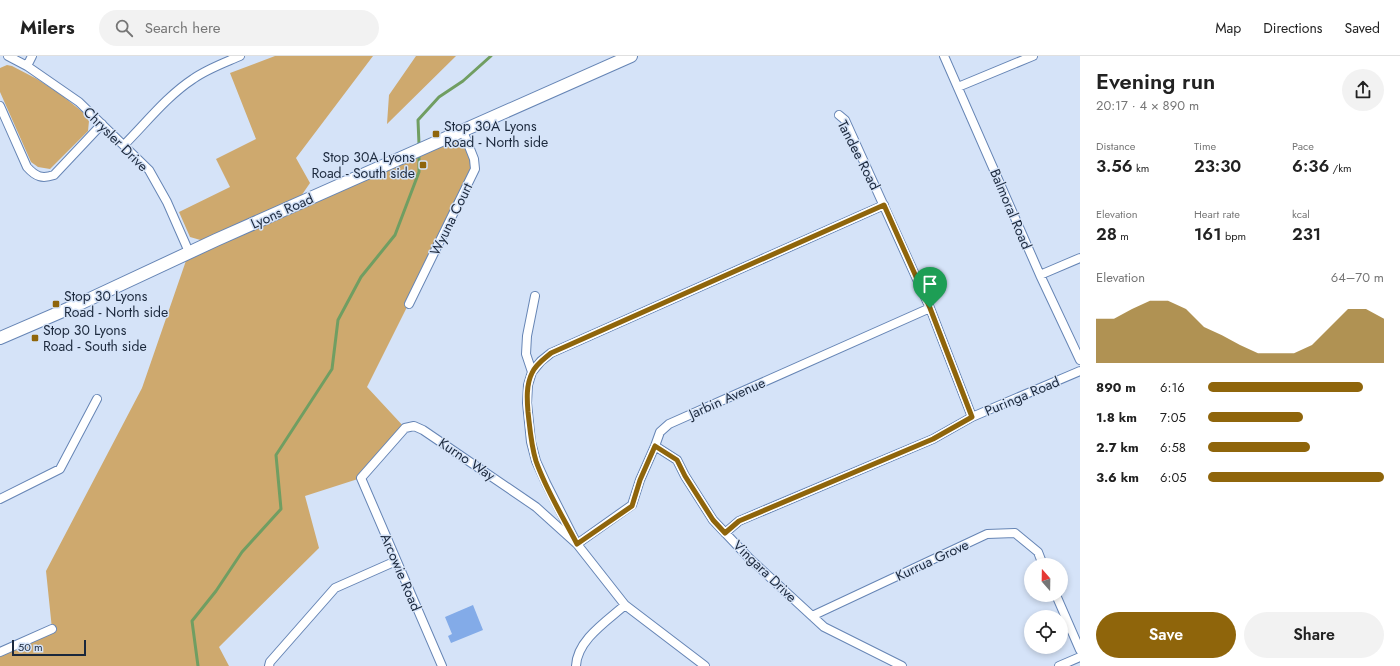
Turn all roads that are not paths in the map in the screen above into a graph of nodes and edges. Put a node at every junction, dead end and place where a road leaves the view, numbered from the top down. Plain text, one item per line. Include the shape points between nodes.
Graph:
1 (8, 56) edge
2 (32, 56) edge
3 (240, 56) edge
4 (630, 56) edge
5 (944, 56) edge
6 (1033, 56) edge
7 (27, 66) junction
8 (958, 87) junction
9 (0, 106) edge
10 (839, 115) dead end
11 (102, 124) junction
12 (462, 131) junction
13 (124, 145) junction
14 (884, 205) junction
15 (189, 252) junction
16 (1080, 258) edge
17 (1040, 275) junction
18 (535, 296) dead end
19 (409, 304) dead end
20 (930, 308) junction
21 (0, 338) edge
22 (1080, 360) edge
23 (1080, 370) edge
24 (532, 372) junction
25 (97, 399) dead end
26 (972, 417) junction
27 (655, 446) junction
28 (361, 478) joint
29 (0, 500) edge
30 (725, 533) junction
31 (577, 544) junction
32 (1040, 558) edge
33 (396, 561) junction
34 (1059, 602) edge
35 (625, 605) junction
36 (812, 616) junction
37 (52, 629) dead end
38 (1080, 650) edge
39 (0, 652) edge
40 (1080, 657) edge
41 (269, 666) edge
42 (442, 666) edge
43 (576, 666) edge
44 (705, 666) edge
45 (902, 666) edge
46 (1059, 666) edge

1 - 7 street, Chrysler Drive
2 - 7 street
3 - 13 street via 210,69 176,91
4 - 12 street, Lyons Road
5 - 8 street, Balmoral Road
6 - 8 street
7 - 11 street, Chrysler Drive via 79,102
8 - 17 street, Balmoral Road
9 - 11 street via 27,168 34,175 43,178 54,175
10 - 14 street, Tandee Road via 845,120
11 - 13 street, Chrysler Drive
12 - 15 street, Lyons Road
12 - 19 street, Wyuna Court via 474,159 475,169
13 - 15 street, Chrysler Drive via 158,184
14 - 20 street, Tandee Road
14 - 24 street via 551,353
15 - 21 street, Lyons Road
16 - 17 street
17 - 22 street, Balmoral Road
18 - 24 street via 526,354
20 - 26 street, Tandee Road
20 - 27 street, Jarbin Avenue via 669,424 660,432
23 - 26 street, Puringa Road
24 - 31 street via 528,384 527,403 531,442 546,483
25 - 29 street via 60,469
26 - 30 street, Puringa Road via 933,439 739,521
27 - 30 street, Vingara Drive via 677,460 713,520
27 - 31 street, Jarbin Avenue via 632,506
28 - 31 street, Kurno Way via 405,428 414,426 536,507
28 - 33 street, Arcowie Road
30 - 36 street, Vingara Drive
31 - 35 street
32 - 36 street, Kurrua Grove via 1038,552 1015,534 987,534
33 - 41 street via 335,588
33 - 42 street, Arcowie Road
34 - 38 street
35 - 43 street via 586,641 576,657
35 - 44 street
36 - 45 street, Vingara Drive via 824,627
37 - 39 street
40 - 46 street

